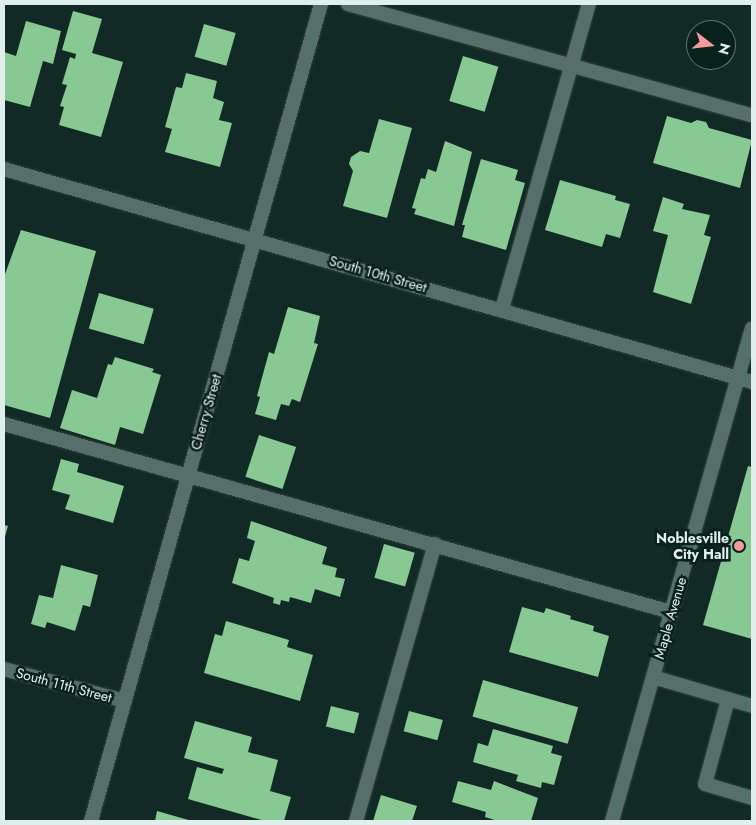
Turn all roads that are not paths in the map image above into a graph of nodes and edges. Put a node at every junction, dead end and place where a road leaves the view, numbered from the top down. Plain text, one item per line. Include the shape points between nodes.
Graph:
1 (321, 4) edge
2 (348, 4) edge
3 (589, 4) edge
4 (570, 65) junction
5 (752, 115) edge
6 (4, 169) edge
7 (255, 239) junction
8 (502, 309) junction
9 (752, 328) edge
10 (738, 378) junction
11 (752, 382) edge
12 (4, 424) edge
13 (188, 476) junction
14 (435, 544) junction
15 (671, 612) junction
16 (4, 669) edge
17 (653, 677) junction
18 (728, 699) junction
19 (125, 701) junction
20 (752, 706) edge
21 (752, 798) edge
22 (91, 821) edge
23 (356, 821) edge
24 (612, 821) edge

1 - 7 street, Cherry Street
2 - 4 street
3 - 4 street
4 - 5 street
4 - 8 street
6 - 7 street, South 10th Street
7 - 8 street, South 10th Street
7 - 13 street, Cherry Street
8 - 10 street, South 10th Street
9 - 10 street, Maple Avenue
10 - 11 street, South 10th Street
10 - 15 street, Maple Avenue
12 - 13 street
13 - 14 street
13 - 19 street, Cherry Street
14 - 15 street
14 - 23 street
15 - 17 street, Maple Avenue
16 - 19 street, South 11th Street
17 - 18 street
17 - 24 street, Maple Avenue
18 - 20 street
18 - 21 street via 705,784
19 - 22 street, Cherry Street

